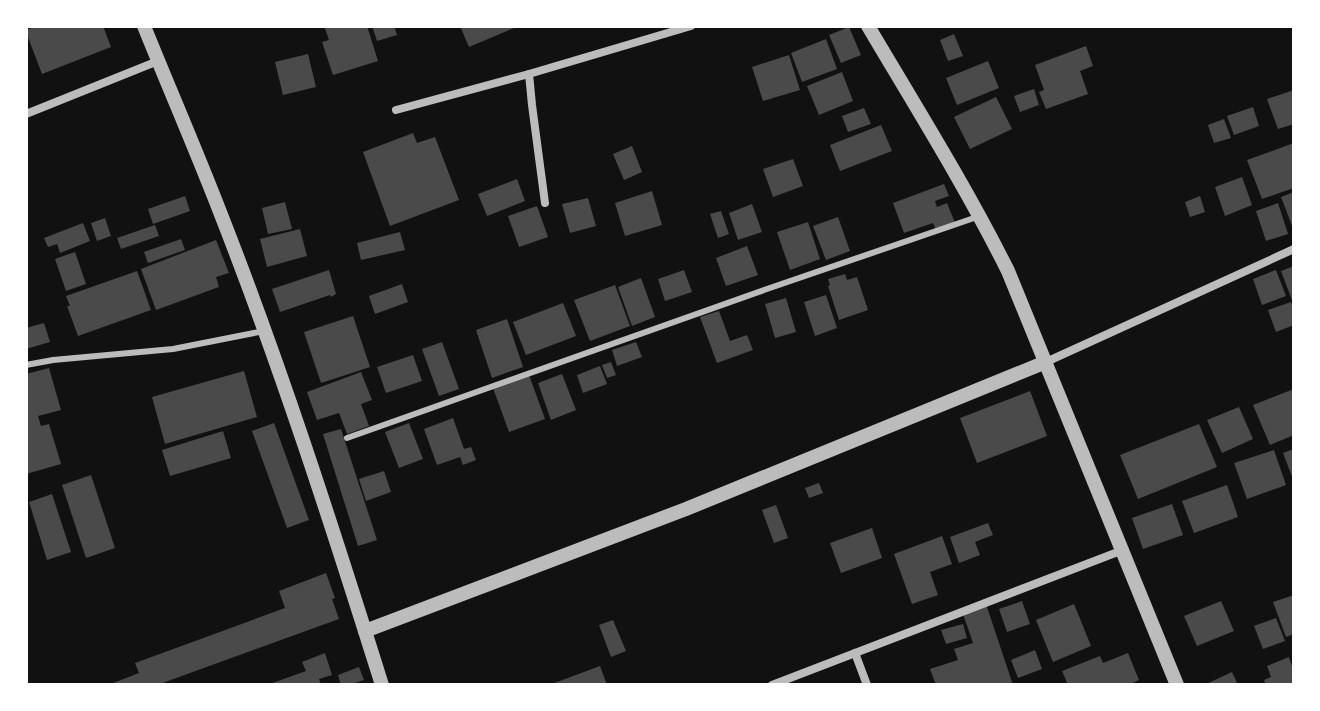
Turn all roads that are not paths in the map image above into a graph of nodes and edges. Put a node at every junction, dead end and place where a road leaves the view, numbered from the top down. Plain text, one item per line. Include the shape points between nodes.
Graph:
1 (144, 26) edge
2 (691, 26) edge
3 (868, 26) edge
4 (158, 61) junction
5 (529, 74) junction
6 (396, 110) dead end
7 (26, 114) edge
8 (545, 203) dead end
9 (980, 216) junction
10 (1294, 249) edge
11 (264, 331) junction
12 (1046, 362) junction
13 (26, 365) edge
14 (347, 438) dead end
15 (1123, 550) junction
16 (365, 631) junction
17 (855, 653) junction
18 (382, 685) edge
19 (772, 685) edge
20 (867, 685) edge
21 (1177, 685) edge

1 - 4 street
2 - 5 street
3 - 9 street
4 - 7 street
4 - 11 street
5 - 6 street
5 - 8 street
9 - 12 street
9 - 14 lane
10 - 12 street
11 - 13 lane via 173,349
11 - 16 street
12 - 15 street
12 - 16 street via 686,509
15 - 17 street
15 - 21 street
16 - 18 street
17 - 19 street
17 - 20 street

